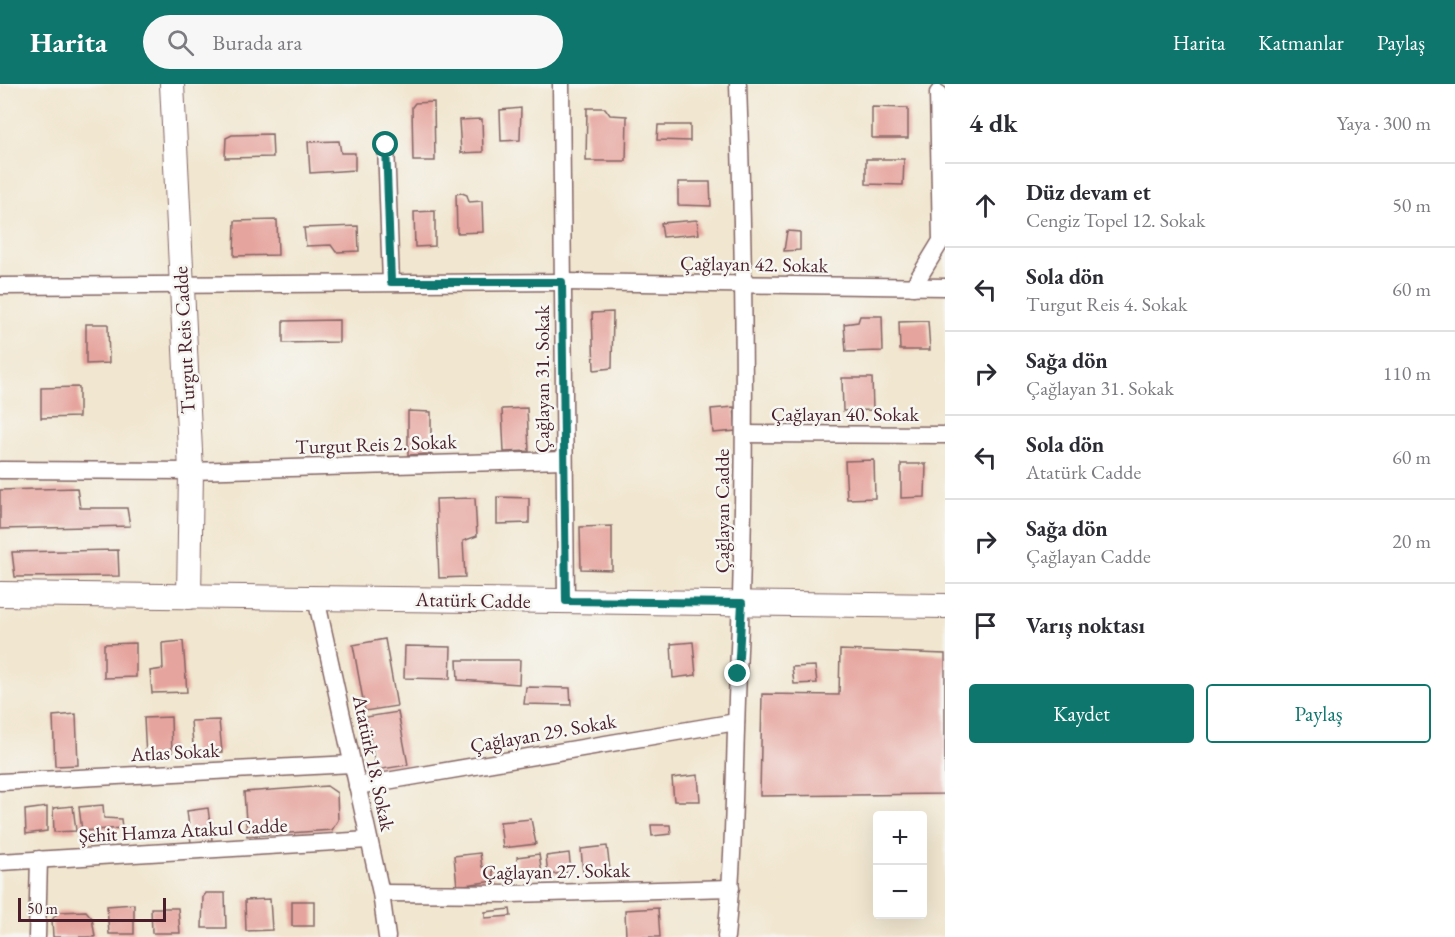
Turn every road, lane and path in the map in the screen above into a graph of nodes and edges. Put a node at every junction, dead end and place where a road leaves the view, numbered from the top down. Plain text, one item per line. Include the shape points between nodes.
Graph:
1 (172, 84) edge
2 (561, 84) edge
3 (738, 84) edge
4 (938, 93) dead end
5 (386, 145) dead end
6 (391, 282) junction
7 (562, 282) junction
8 (181, 283) junction
9 (0, 286) edge
10 (745, 286) junction
11 (913, 287) junction
12 (945, 287) edge
13 (744, 434) junction
14 (945, 435) edge
15 (564, 460) junction
16 (0, 470) edge
17 (191, 471) junction
18 (0, 594) edge
19 (189, 597) junction
20 (316, 598) junction
21 (566, 601) junction
22 (742, 603) junction
23 (945, 606) edge
24 (736, 722) junction
25 (352, 764) junction
26 (0, 782) edge
27 (357, 786) junction
28 (369, 840) junction
29 (39, 860) junction
30 (0, 862) edge
31 (731, 888) junction
32 (381, 893) junction
33 (37, 937) edge
34 (387, 937) edge
35 (726, 937) edge

1 - 8 main road, Turgut Reis Cadde
2 - 7 street, Çağlayan 31. Sokak
3 - 10 street, Çağlayan Cadde
4 - 11 street via 941,241
5 - 6 street
6 - 7 street, Çağlayan 42. Sokak
6 - 8 street, Çağlayan 42. Sokak
7 - 10 street, Çağlayan 42. Sokak
7 - 15 street, Çağlayan 31. Sokak
8 - 9 street, Çağlayan 42. Sokak
8 - 17 main road, Turgut Reis Cadde
10 - 11 street, Çağlayan 42. Sokak
10 - 13 street, Çağlayan Cadde
11 - 12 street, Çağlayan 42. Sokak
13 - 14 street, Çağlayan 40. Sokak
13 - 22 street, Çağlayan Cadde
15 - 17 street, Turgut Reis 2. Sokak
15 - 21 street, Çağlayan 31. Sokak
16 - 17 street, Turgut Reis 2. Sokak
17 - 19 main road, Turgut Reis Cadde
18 - 19 main road, Atatürk Cadde
19 - 20 main road, Atatürk Cadde
20 - 21 main road, Atatürk Cadde
20 - 25 street, Atatürk 18. Sokak
21 - 22 main road, Atatürk Cadde
22 - 23 main road, Atatürk Cadde
22 - 24 street, Çağlayan Cadde
24 - 27 street, Çağlayan 29. Sokak
24 - 31 street, Çağlayan Cadde
25 - 26 street, Atlas Sokak
25 - 27 street, Atatürk 18. Sokak
27 - 28 street, Atatürk 18. Sokak
28 - 29 street, Şehit Hamza Atakul Cadde
28 - 32 street, Atatürk 18. Sokak
29 - 30 street, Şehit Hamza Atakul Cadde
29 - 33 street
31 - 32 street, Çağlayan 27. Sokak
31 - 35 street, Çağlayan Cadde
32 - 34 street, Atatürk 18. Sokak

